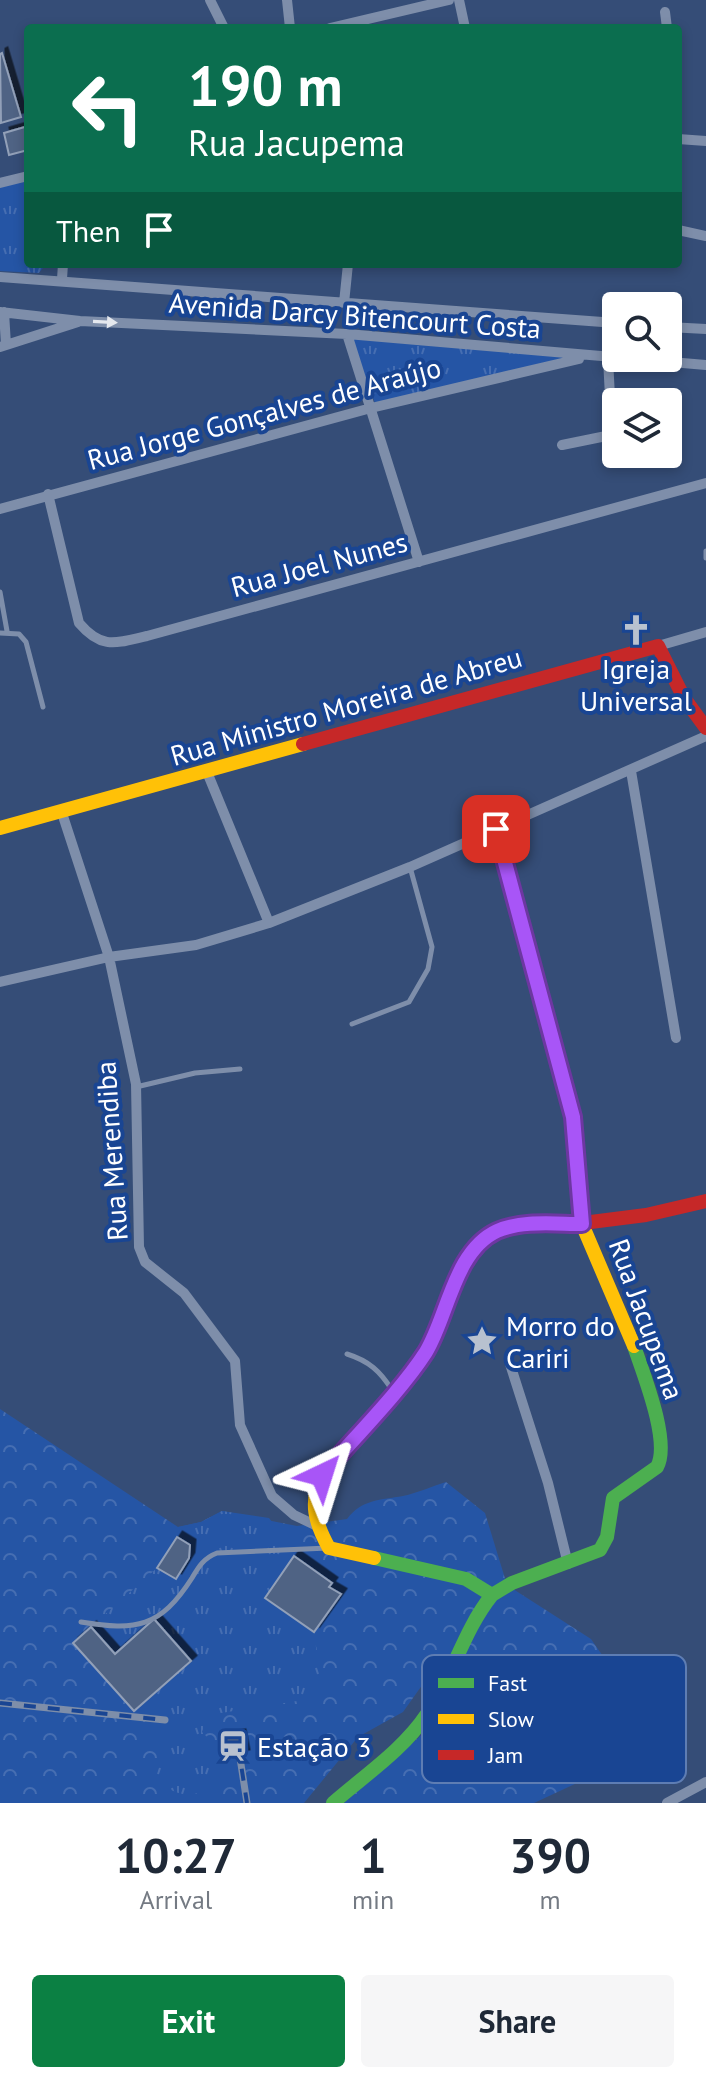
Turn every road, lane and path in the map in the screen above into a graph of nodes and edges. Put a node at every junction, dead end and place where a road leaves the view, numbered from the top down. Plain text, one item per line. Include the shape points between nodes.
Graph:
1 (210, 0) edge
2 (287, 0) edge
3 (449, 0) edge
4 (459, 0) edge
5 (665, 12) dead end
6 (222, 24) edge
7 (290, 24) edge
8 (347, 24) edge
9 (464, 24) edge
10 (666, 24) edge
11 (682, 139) edge
12 (706, 141) edge
13 (24, 177) edge
14 (0, 183) edge
15 (682, 231) edge
16 (706, 236) edge
17 (63, 268) edge
18 (348, 268) edge
19 (0, 277) edge
20 (62, 279) junction
21 (344, 303) junction
22 (2, 312) edge
23 (80, 321) junction
24 (602, 322) edge
25 (682, 328) edge
26 (706, 329) edge
27 (347, 334) junction
28 (3, 346) edge
29 (588, 356) junction
30 (602, 358) edge
31 (682, 364) edge
32 (706, 365) edge
33 (371, 408) junction
34 (602, 437) edge
35 (562, 445) dead end
36 (706, 483) edge
37 (48, 494) junction
38 (0, 509) edge
39 (706, 551) edge
40 (706, 558) edge
41 (419, 562) junction
42 (0, 592) edge
43 (4, 632) edge
44 (706, 632) edge
45 (658, 646) junction
46 (43, 707) dead end
47 (706, 728) edge
48 (706, 736) edge
49 (631, 771) junction
50 (207, 772) junction
51 (61, 810) junction
52 (0, 828) edge
53 (496, 829) junction
54 (410, 867) junction
55 (269, 923) junction
56 (109, 957) junction
57 (0, 982) edge
58 (352, 1024) dead end
59 (676, 1038) dead end
60 (240, 1069) dead end
61 (136, 1087) junction
62 (706, 1201) edge
63 (582, 1224) junction
64 (347, 1354) dead end
65 (510, 1364) dead end
66 (392, 1391) junction
67 (315, 1525) junction
68 (329, 1548) junction
69 (568, 1564) junction
70 (492, 1595) junction
71 (81, 1622) dead end
72 (459, 1655) edge
73 (422, 1720) edge
74 (706, 1782) edge
75 (333, 1803) edge
76 (667, 1803) edge

1 - 6 street
2 - 7 street
3 - 8 street
4 - 9 street
5 - 10 street
11 - 12 street
13 - 14 street
15 - 16 street
17 - 20 street
18 - 21 street
19 - 20 street, Avenida Darcy Bitencourt Costa
20 - 21 street, Avenida Darcy Bitencourt Costa
21 - 24 street, Avenida Darcy Bitencourt Costa
22 - 23 street, Avenida Darcy Bitencourt Costa
22 - 28 street
23 -> 27 street, Avenida Darcy Bitencourt Costa
23 - 28 street
25 - 26 street
27 - 29 street, Avenida Darcy Bitencourt Costa
27 - 33 street
29 - 30 street, Avenida Darcy Bitencourt Costa
29 - 33 street, Rua Jorge Gonçalves de Araújo
31 - 32 street, Avenida Darcy Bitencourt Costa
33 - 37 street, Rua Jorge Gonçalves de Araújo
33 - 41 street
34 - 35 street
36 - 41 street, Rua Joel Nunes
37 - 38 street, Rua Jorge Gonçalves de Araújo
37 - 41 street, Rua Joel Nunes via 79,623 105,643
39 - 40 lane
42 - 43 lane
43 - 46 lane via 19,634 29,647
44 - 45 street, Rua Ministro Moreira de Abreu
45 - 47 street
45 - 50 street, Rua Ministro Moreira de Abreu
48 - 49 street
49 - 53 street
49 - 59 street
50 - 51 street, Rua Ministro Moreira de Abreu
50 - 55 street
51 - 52 street, Rua Ministro Moreira de Abreu
51 - 56 street, Rua Merendiba
53 - 54 street
53 - 63 street, Rua Jacupema via 573,1117
54 - 55 street
54 - 58 lane via 432,947 428,969 409,1002
55 - 56 street via 196,945
56 - 57 street
56 - 61 street, Rua Merendiba
60 - 61 lane
61 - 67 street, Rua Merendiba via 137,1229 145,1262 184,1293 230,1352 238,1376 240,1425 260,1475 283,1506
62 - 63 street
63 - 66 street via 516,1225 480,1244 459,1276 425,1353
63 - 69 street, Rua Jacupema via 641,1367 661,1438 661,1460 641,1481 613,1498 604,1546
64 - 66 lane via 382,1373
65 - 69 street
66 - 67 street via 322,1475 314,1495
67 - 68 street
68 - 70 street via 466,1579
68 - 71 lane via 217,1553 202,1562 171,1608 140,1627
69 - 70 street, Rua Jacupema
70 - 72 street via 474,1619
73 - 75 street
74 - 76 street

